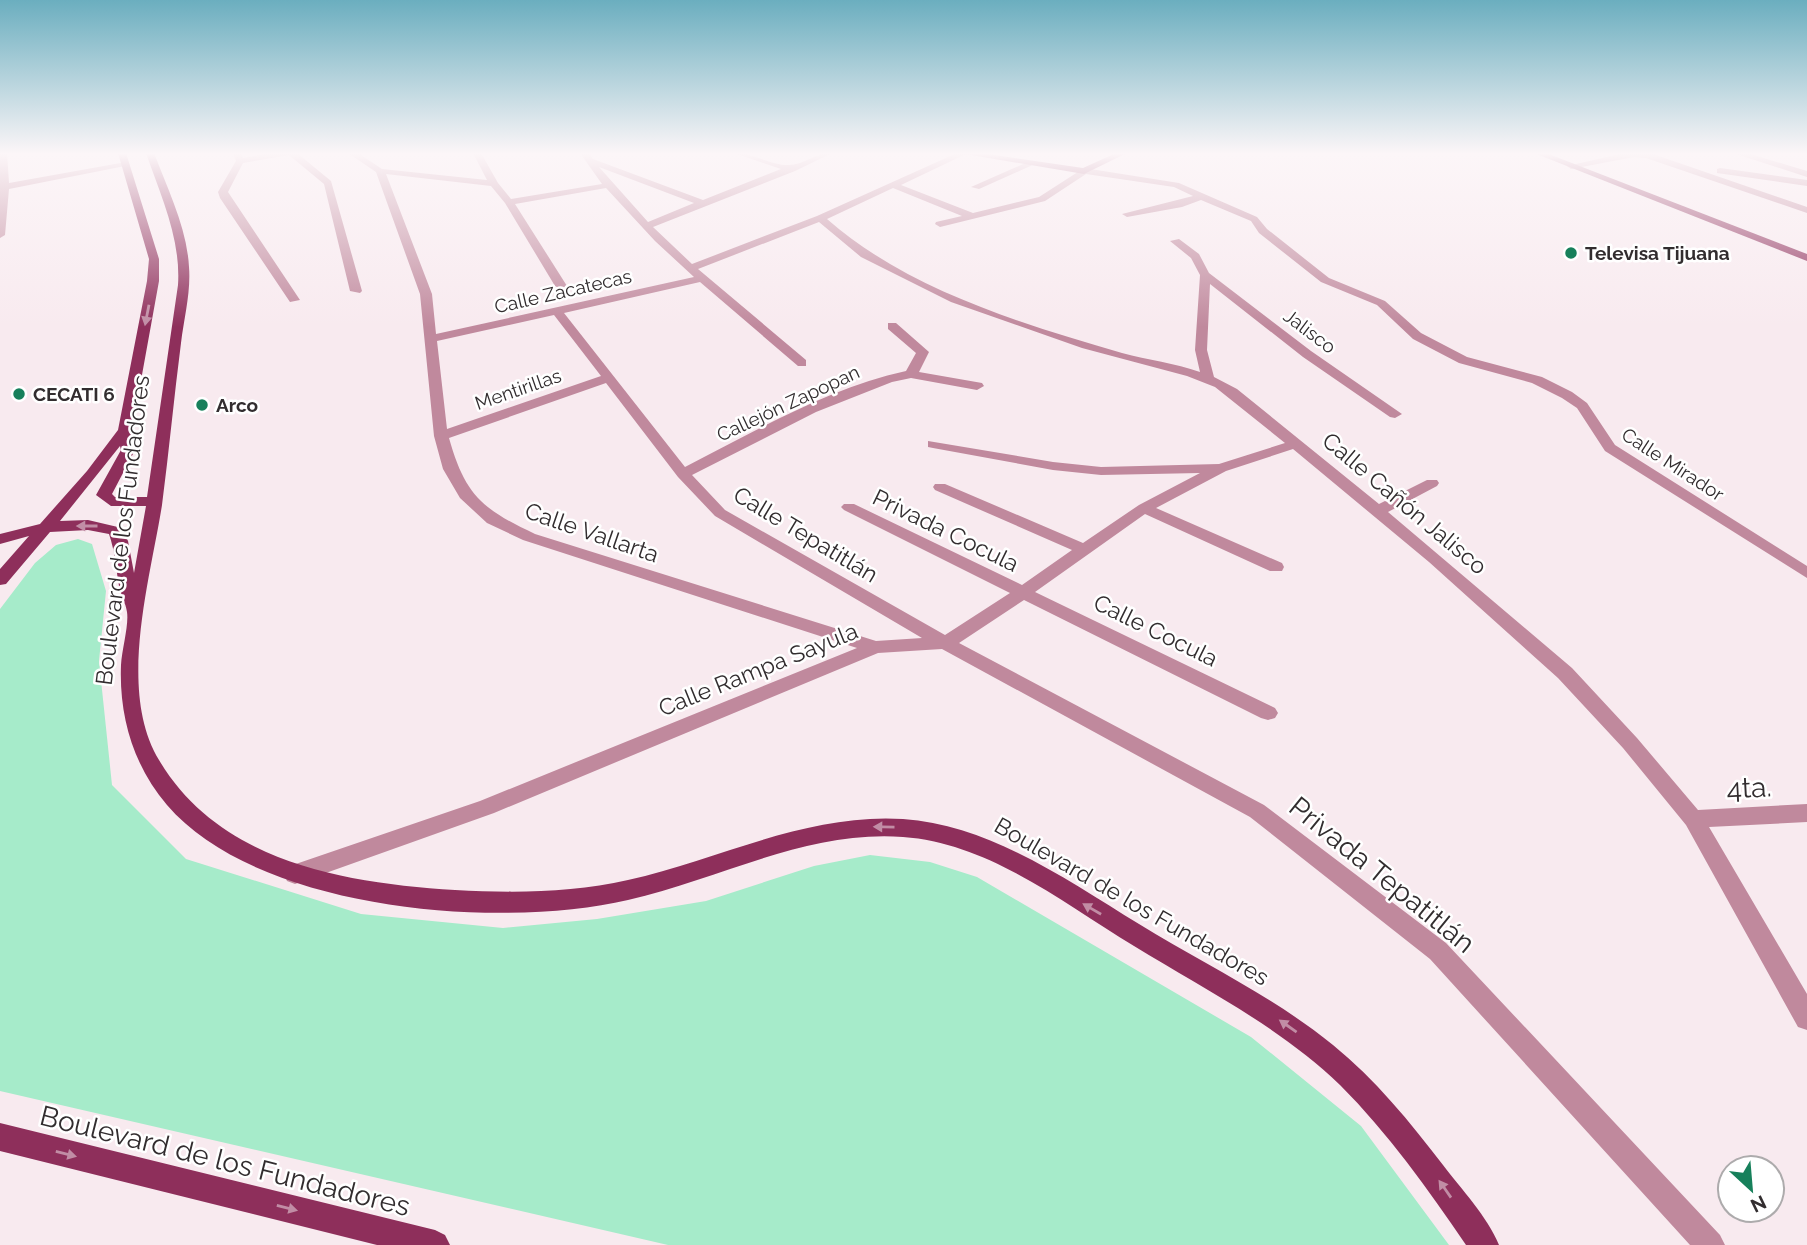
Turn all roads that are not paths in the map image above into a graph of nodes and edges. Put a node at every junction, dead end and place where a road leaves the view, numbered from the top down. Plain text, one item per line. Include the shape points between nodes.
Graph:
1 (2, 211) edge
2 (140, 211) edge
3 (164, 211) edge
4 (234, 211) edge
5 (335, 211) edge
6 (395, 211) edge
7 (515, 211) edge
8 (634, 211) edge
9 (683, 211) edge
10 (836, 211) edge
11 (960, 211) edge
12 (997, 211) edge
13 (1143, 211) edge
14 (1236, 211) edge
15 (1687, 211) edge
16 (1127, 214) dead end
17 (975, 217) junction
18 (820, 218) junction
19 (143, 220) junction
20 (940, 224) dead end
21 (647, 226) junction
22 (168, 229) junction
23 (0, 235) edge
24 (1175, 241) dead end
25 (1807, 258) edge
26 (691, 268) junction
27 (1205, 275) junction
28 (703, 278) junction
29 (561, 286) dead end
30 (356, 291) dead end
31 (294, 300) dead end
32 (557, 311) junction
33 (892, 326) dead end
34 (431, 339) junction
35 (802, 363) dead end
36 (911, 374) junction
37 (608, 378) junction
38 (1208, 378) junction
39 (977, 386) dead end
40 (1395, 414) dead end
41 (125, 430) junction
42 (441, 436) junction
43 (933, 444) dead end
44 (1295, 444) junction
45 (1221, 468) junction
46 (683, 474) junction
47 (1432, 483) dead end
48 (940, 487) dead end
49 (154, 502) junction
50 (849, 507) dead end
51 (1144, 508) junction
52 (1377, 511) junction
53 (44, 529) junction
54 (0, 539) edge
55 (1083, 549) junction
56 (1276, 567) dead end
57 (1807, 573) edge
58 (0, 580) edge
59 (1023, 593) junction
60 (137, 614) junction
61 (946, 643) junction
62 (876, 647) junction
63 (1268, 713) dead end
64 (1807, 813) edge
65 (1693, 819) junction
66 (295, 874) junction
67 (1807, 1018) edge
68 (0, 1137) edge
69 (435, 1245) edge
70 (1483, 1245) edge
71 (1710, 1245) edge

1 - 23 street
2 - 19 main road, Boulevard de los Fundadores
3 - 22 main road, Boulevard de los Fundadores
4 - 31 street
5 - 30 street
6 - 34 street, Calle Vallarta via 425,294
7 - 29 street
8 - 21 street
9 - 21 street
10 - 18 street
11 - 17 street
12 - 17 street
13 - 16 street
14 - 57 street, Calle Mirador via 1254,219 1325,280 1381,303 1417,336 1463,360 1537,380 1567,395 1582,406 1610,448
15 - 25 main road
17 - 20 street
18 - 26 street
18 - 38 street, Calle Cañón Jalisco via 863,254 914,282 1056,336
19 - 22 main road
19 -> 41 main road, Boulevard de los Fundadores via 154,259 153,281
21 - 26 street
22 - 49 main road, Boulevard de los Fundadores via 184,272
24 - 27 street, Jalisco via 1195,256
26 - 28 street
27 - 38 street via 1201,350
27 - 40 street, Jalisco via 1307,354
28 - 32 street, Calle Zacatecas
28 - 35 street
32 - 34 street, Calle Zacatecas
32 - 37 street, Calle Tepatitlán
33 - 36 street via 923,352
34 - 42 street, Calle Vallarta
36 - 39 street, Callejón Zapopan
36 - 46 street, Callejón Zapopan via 811,409
37 - 42 street, Mentirillas
37 - 46 street, Calle Tepatitlán
38 - 44 street, Calle Cañón Jalisco
41 - 49 main road via 128,450 104,495 111,501
41 - 53 main road, Boulevard de los Fundadores
42 - 62 street, Calle Vallarta via 450,469 465,495 493,520 529,537
43 - 45 street via 1101,471
44 - 45 street, Calle Rampa Sayula
44 - 52 street, Calle Cañón Jalisco
45 - 51 street, Calle Rampa Sayula
46 - 61 street, Calle Tepatitlán via 720,513
47 - 52 street
48 - 55 street
49 - 60 main road, Boulevard de los Fundadores
50 - 59 street, Privada Cocula
51 - 55 street, Calle Rampa Sayula
51 - 56 street
52 - 65 street, Calle Cañón Jalisco via 1565,673
53 - 54 main road
53 - 58 main road, Boulevard de los Fundadores
60 -> 53 main road via 128,599 122,544 116,531 90,525
55 - 59 street, Calle Rampa Sayula
59 - 61 street, Calle Rampa Sayula
59 - 63 street, Calle Cocula
60 - 66 main road, Boulevard de los Fundadores via 130,688 133,720 148,761 188,816 241,851
61 - 62 street, Calle Rampa Sayula
61 - 71 street, Privada Tepatitlán via 1257,811 1438,951
62 - 66 street, Calle Rampa Sayula via 487,807
64 - 65 street, 4ta.
65 - 67 street, Calle Cañón Jalisco
70 -> 66 main road, Boulevard de los Fundadores via 1390,1120 1312,1042 1010,861 962,840 911,828 854,827 785,840 630,890 517,902 361,891
68 -> 69 main road, Boulevard de los Fundadores

